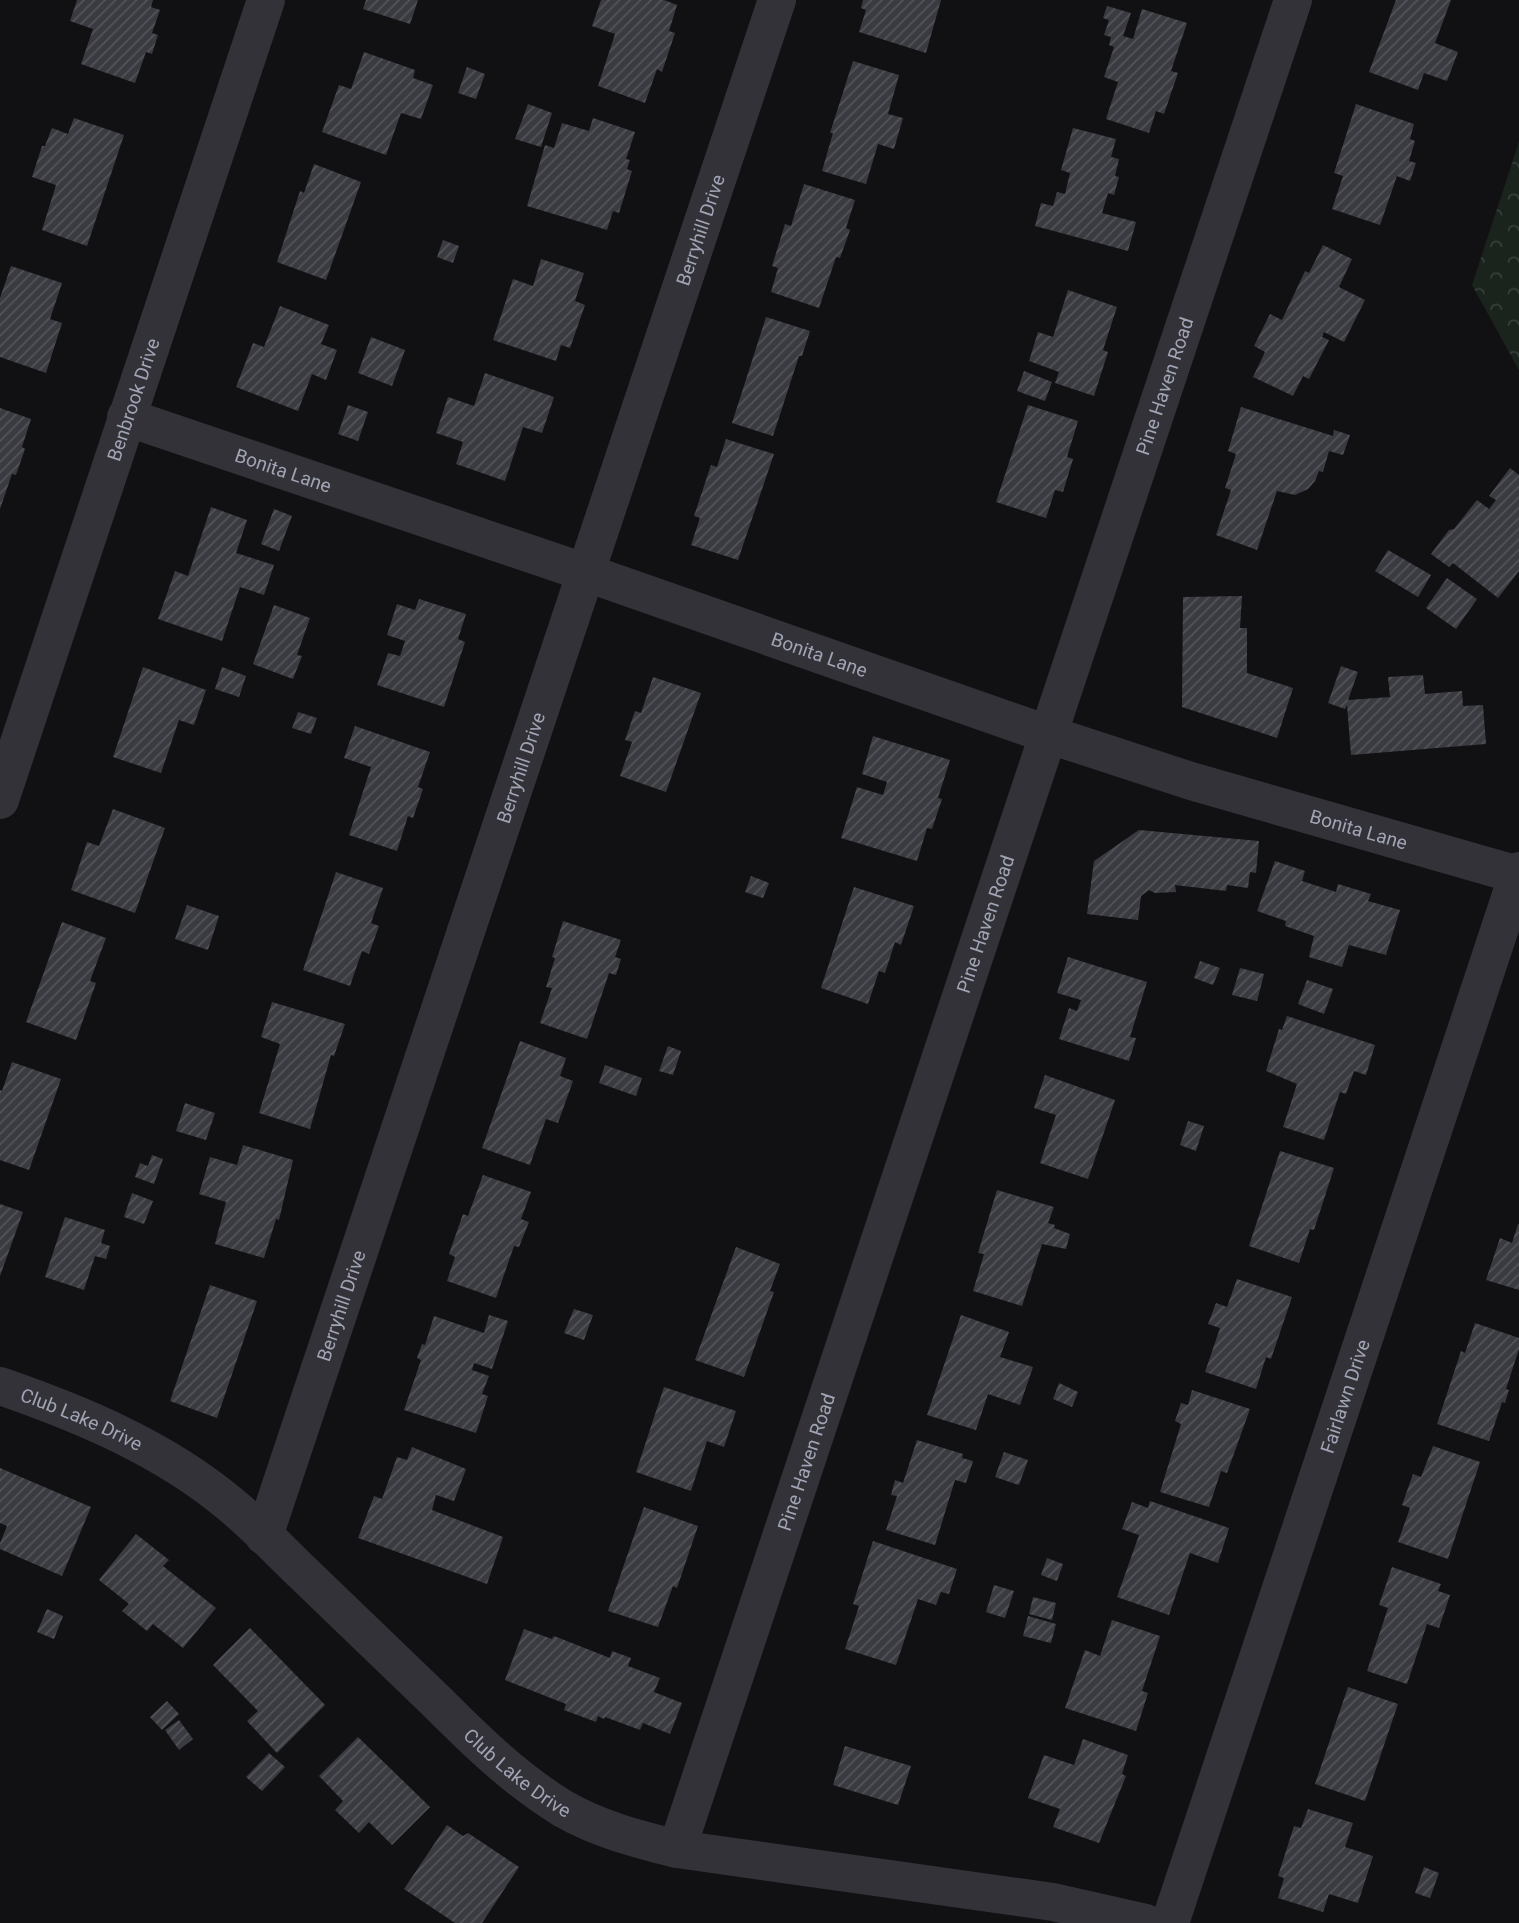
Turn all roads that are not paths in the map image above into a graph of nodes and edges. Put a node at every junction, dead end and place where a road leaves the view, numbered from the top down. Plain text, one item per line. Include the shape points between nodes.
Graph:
1 (266, 0) edge
2 (777, 0) edge
3 (1293, 0) edge
4 (127, 417) junction
5 (584, 572) junction
6 (1050, 734) junction
7 (0, 800) edge
8 (1518, 873) edge
9 (0, 1386) edge
10 (264, 1536) junction
11 (677, 1849) junction
12 (1146, 1923) edge
13 (1170, 1923) edge

1 - 4 street, Benbrook Drive
2 - 5 street, Berryhill Drive
3 - 6 street, Pine Haven Road
4 - 5 street, Bonita Lane
4 - 7 street, Benbrook Drive
5 - 6 street, Bonita Lane
5 - 10 street, Berryhill Drive
6 - 8 street, Bonita Lane via 1223,791
6 - 11 street, Pine Haven Road
8 - 13 street, Fairlawn Drive
9 - 10 street, Club Lake Drive via 104,1427 166,1459 230,1504
10 - 11 street, Club Lake Drive via 483,1747 534,1789 594,1824
11 - 12 street, Club Lake Drive via 1053,1902

